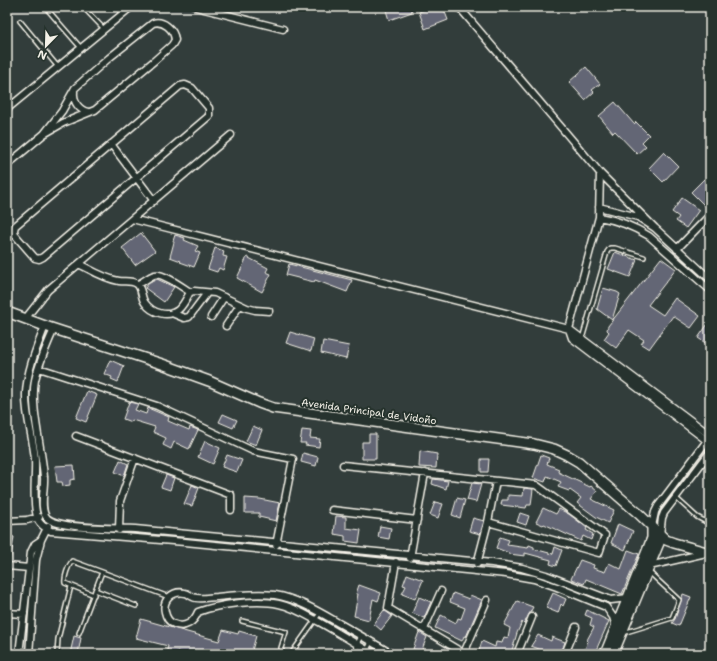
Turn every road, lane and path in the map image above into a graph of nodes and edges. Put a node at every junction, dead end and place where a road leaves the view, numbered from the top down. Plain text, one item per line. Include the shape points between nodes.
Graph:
1 (83, 7) edge
2 (131, 7) edge
3 (196, 7) edge
4 (459, 7) edge
5 (48, 9) dead end
6 (20, 21) dead end
7 (104, 29) junction
8 (283, 29) dead end
9 (81, 48) junction
10 (58, 67) junction
11 (74, 92) junction
12 (7, 96) edge
13 (13, 104) junction
14 (7, 109) edge
15 (88, 112) junction
16 (44, 134) junction
17 (231, 135) dead end
18 (111, 144) junction
19 (7, 165) edge
20 (600, 173) junction
21 (137, 178) junction
22 (154, 201) junction
23 (599, 207) junction
24 (710, 215) edge
25 (598, 217) junction
26 (132, 219) junction
27 (655, 228) junction
28 (678, 249) junction
29 (644, 257) dead end
30 (79, 264) junction
31 (710, 279) edge
32 (138, 284) junction
33 (710, 290) edge
34 (190, 292) junction
35 (207, 293) junction
36 (224, 297) junction
37 (240, 305) junction
38 (269, 311) dead end
39 (7, 312) edge
40 (172, 313) junction
41 (211, 317) dead end
42 (25, 319) junction
43 (226, 326) dead end
44 (49, 327) junction
45 (569, 329) junction
46 (582, 338) junction
47 (39, 368) junction
48 (76, 436) dead end
49 (709, 439) edge
50 (710, 452) edge
51 (135, 458) junction
52 (343, 464) dead end
53 (425, 473) junction
54 (496, 481) junction
55 (675, 497) junction
56 (231, 510) dead end
57 (332, 510) dead end
58 (44, 514) junction
59 (37, 518) junction
60 (417, 520) junction
61 (7, 521) edge
62 (51, 521) junction
63 (488, 522) junction
64 (710, 524) edge
65 (652, 526) junction
66 (119, 528) junction
67 (46, 529) junction
68 (660, 535) junction
69 (120, 537) junction
70 (41, 540) junction
71 (276, 542) junction
72 (276, 550) junction
73 (710, 553) edge
74 (410, 555) junction
75 (478, 561) junction
76 (396, 562) junction
77 (409, 563) junction
78 (7, 566) edge
79 (28, 568) junction
80 (648, 568) junction
81 (475, 570) junction
82 (102, 572) junction
83 (71, 586) junction
84 (95, 590) junction
85 (441, 591) dead end
86 (94, 595) junction
87 (170, 597) junction
88 (487, 600) dead end
89 (136, 606) dead end
90 (606, 607) junction
91 (627, 608) junction
92 (320, 612) junction
93 (7, 613) edge
94 (24, 614) junction
95 (532, 617) dead end
96 (315, 620) junction
97 (242, 621) dead end
98 (576, 627) dead end
99 (424, 629) junction
100 (619, 630) junction
101 (79, 633) dead end
102 (361, 636) junction
103 (371, 642) junction
104 (356, 644) junction
105 (367, 652) edge
106 (19, 654) edge
107 (29, 654) edge
108 (57, 654) edge
109 (283, 654) edge
110 (291, 654) edge
111 (356, 654) edge
112 (374, 654) edge
113 (392, 654) edge
114 (465, 654) edge
115 (517, 654) edge
116 (565, 654) edge
117 (605, 654) edge
118 (613, 654) edge

1 - 7 lane
2 - 7 street
3 - 8 street
4 - 20 street
5 - 9 lane
6 - 10 lane
7 - 9 street
9 - 10 street
10 - 13 street
11 - 15 street via 78,106
11 - 15 street via 75,88 153,23 163,23 174,35 173,43 154,61 96,110
11 - 16 street
12 - 13 lane
13 - 14 street
15 - 16 street
16 - 19 street
17 - 22 street
18 - 21 street
18 - 21 street via 183,85 192,88 209,108 209,116
18 - 21 street via 15,226 16,237 35,258 41,258
20 - 23 street
20 - 27 street
21 - 22 street
22 - 26 street
23 - 25 street
23 - 27 street via 638,217
24 - 28 street
25 - 33 street via 625,224 649,236
25 - 45 street
26 - 30 street
26 - 45 street
27 - 28 street
28 - 31 street
29 - 46 lane via 610,248
30 - 32 street via 116,281
30 - 42 street via 48,290
32 - 34 street via 158,274
32 - 40 street via 144,302 149,308 165,314
34 - 35 street
34 - 40 street via 179,310
35 - 36 street
35 - 40 street via 189,317 184,318
36 - 37 street
36 - 41 street
37 - 38 street
37 - 43 street
39 - 42 main road, Avenida Principal de Vidoño
42 - 44 main road, Avenida Principal de Vidoño
44 - 47 street
44 - 59 street via 28,376 26,394 36,474 34,494
44 - 65 main road, Avenida Principal de Vidoño via 162,364 273,408 534,444 554,449 579,462
45 - 46 street
45 - 49 street via 572,338
46 - 49 street
47 - 58 street via 34,396 43,460
47 - 71 street via 157,406 253,451 293,459
48 - 51 street
49 - 65 street via 658,506
50 - 55 street
51 - 56 street via 231,495
51 - 66 street via 120,501
52 - 53 street
53 - 54 street
53 - 60 street
54 - 63 street
54 - 63 street via 536,485 605,535 599,553
55 - 64 lane via 697,517
55 - 68 street via 662,518
57 - 60 street
58 - 59 street
58 - 62 street
59 - 61 street
59 - 67 street
60 - 74 street
62 - 66 street via 76,526
62 - 67 street
63 - 75 street
65 - 68 main road, Avenida Principal de Vidoño
65 - 91 main road via 650,545
66 - 69 street
66 - 71 street
67 - 69 street
67 - 70 street
68 - 73 main road, Avenida Principal de Vidoño via 674,543
68 - 80 main road
69 - 72 street
70 - 79 street via 32,549
70 - 107 street via 36,560
71 - 72 street
71 - 74 street
72 - 76 street
73 - 80 street
74 - 75 street
74 - 77 street
75 - 81 street
75 - 91 street via 522,568 546,575
76 - 77 street
76 - 99 street via 388,608
77 - 81 street
78 - 79 street
79 - 94 street
80 - 91 main road
80 - 100 lane via 679,600 672,618
81 - 90 street via 534,579
82 - 83 lane via 72,562 64,580
82 - 84 lane
82 - 87 lane
83 - 86 lane
83 - 108 lane via 58,639
84 - 86 lane
84 - 89 lane
85 - 99 street
86 - 101 lane
87 - 92 street via 179,592 193,597 208,598 276,595
87 - 96 street via 164,606 166,617 170,622 181,626 192,622 198,612 213,607 268,602 301,612
88 - 114 street
90 - 91 street
90 - 100 street
91 - 100 main road
92 - 96 lane
92 - 102 street
93 - 94 street
94 - 106 street
95 - 115 street
96 - 104 street
96 - 110 lane
97 - 109 lane via 286,632 281,648
98 - 116 street
99 - 114 street
100 - 117 main road
100 - 118 main road
102 - 103 street
102 - 104 lane
103 - 105 lane
103 - 113 street
104 - 105 street
104 - 111 lane
105 - 112 street

